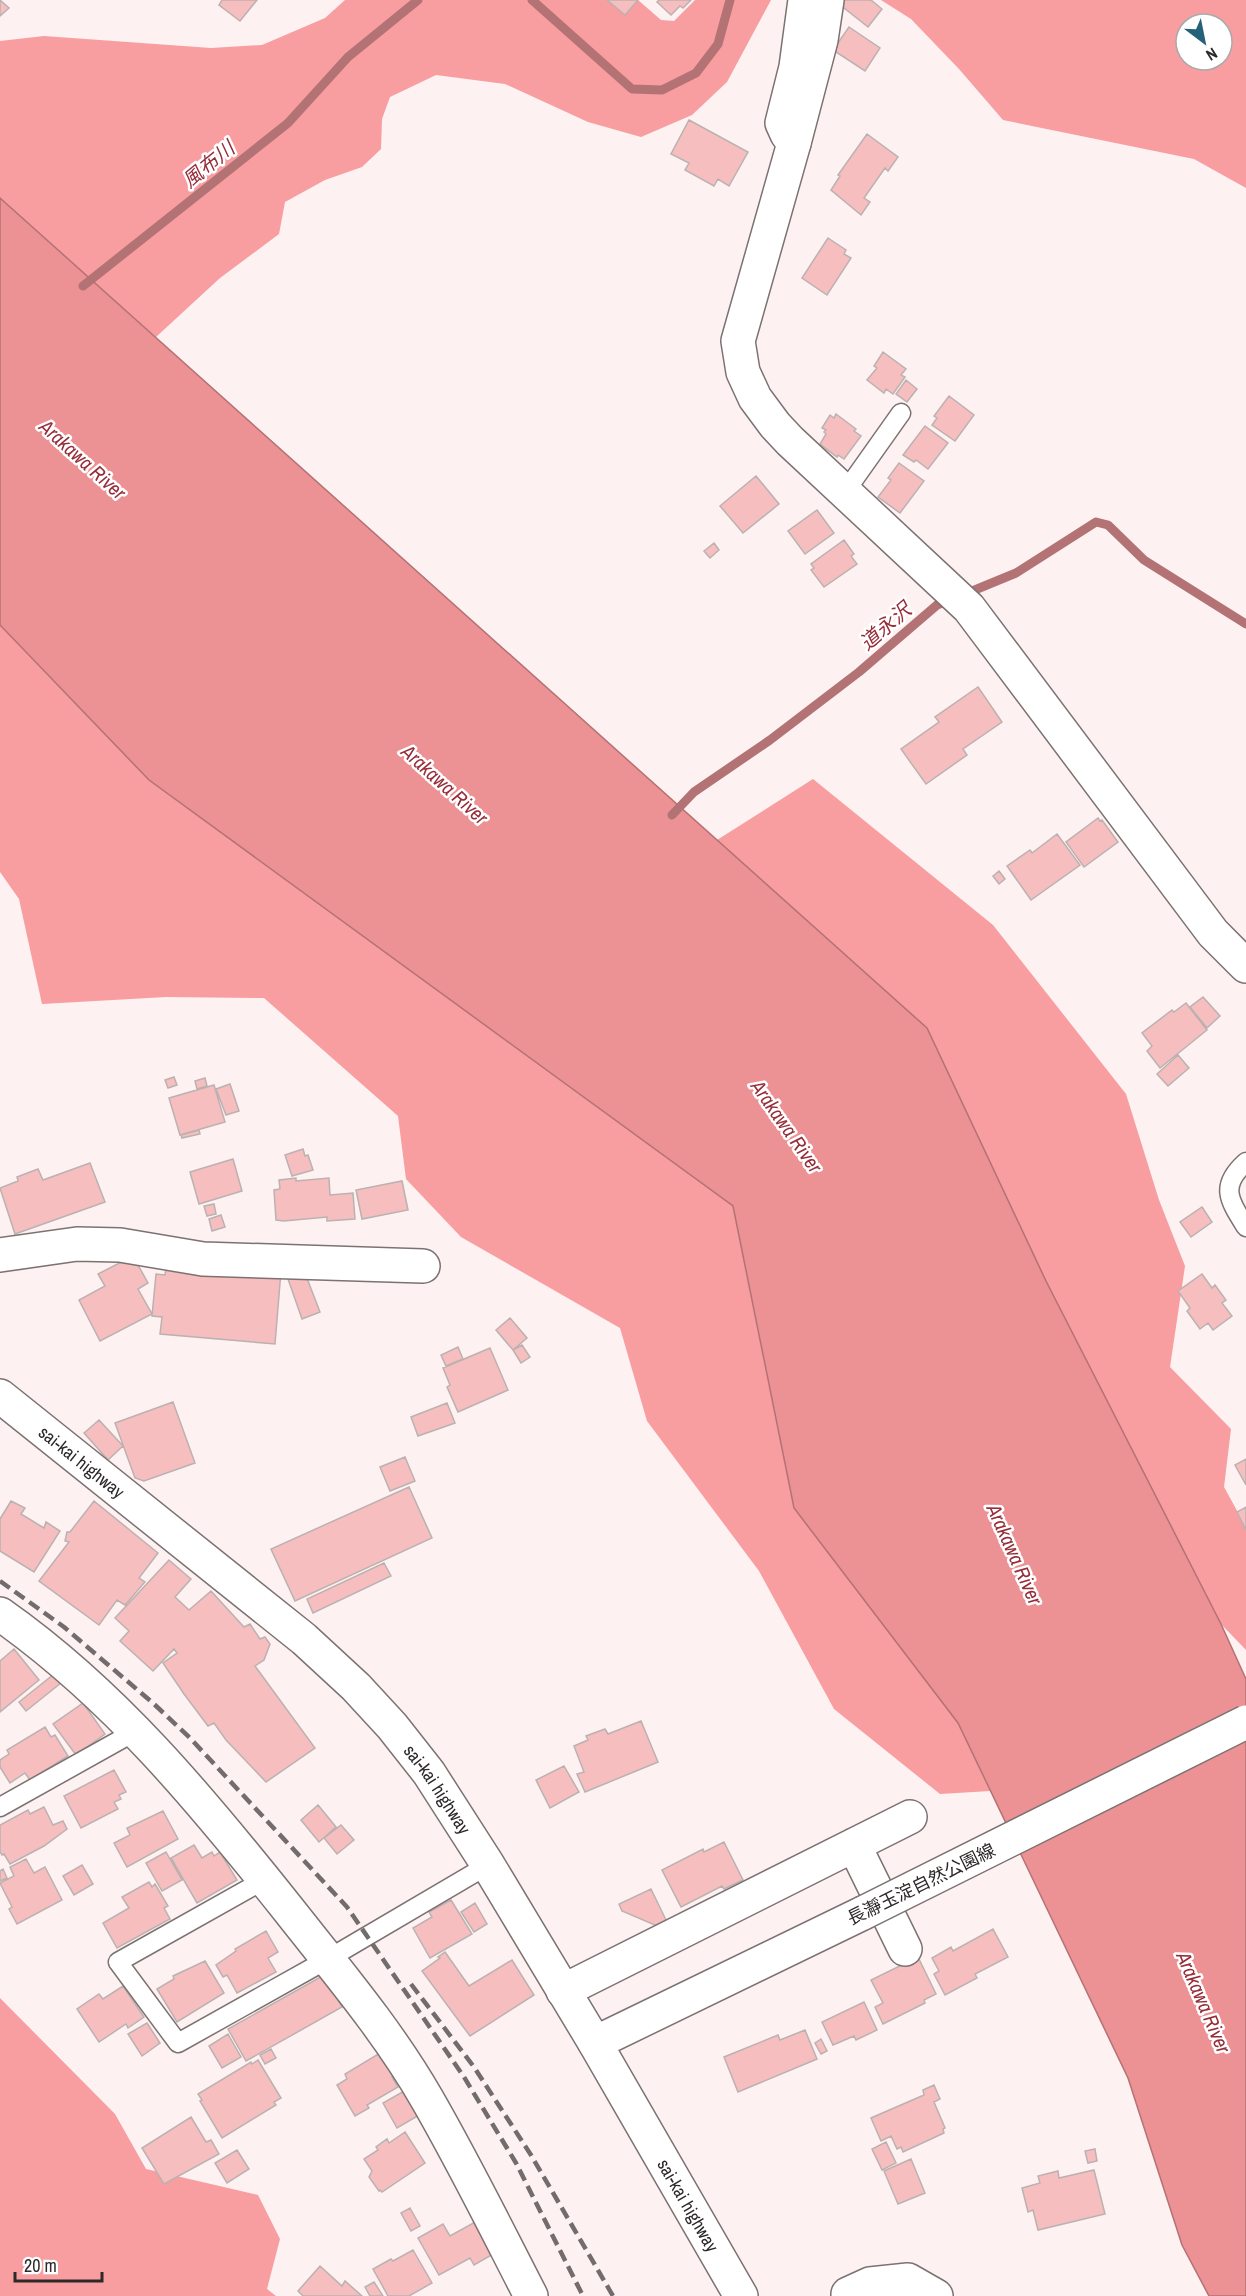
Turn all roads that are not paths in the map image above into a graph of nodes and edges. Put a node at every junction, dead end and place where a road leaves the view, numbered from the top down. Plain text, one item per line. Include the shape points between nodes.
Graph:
1 (805, 0) edge
2 (826, 0) edge
3 (794, 143) junction
4 (901, 413) dead end
5 (845, 492) junction
6 (1246, 966) edge
7 (1246, 1162) edge
8 (1246, 1227) edge
9 (0, 1255) edge
10 (423, 1266) dead end
11 (0, 1396) edge
12 (0, 1614) edge
13 (1246, 1722) edge
14 (136, 1731) junction
15 (0, 1807) edge
16 (910, 1817) dead end
17 (854, 1845) junction
18 (488, 1865) junction
19 (264, 1880) junction
20 (905, 1949) dead end
21 (328, 1959) junction
22 (563, 1991) junction
23 (595, 2043) junction
24 (848, 2294) dead end
25 (531, 2296) edge
26 (741, 2296) edge
27 (936, 2296) edge

1 - 3 main road via 796,67 782,123
2 - 3 main road via 821,40
3 - 5 main road via 738,341 743,372 755,398 790,441
4 - 5 lane
5 - 6 main road via 969,608 1213,933
7 - 8 lane via 1229,1183 1235,1209
9 - 10 main road via 77,1244 120,1245 204,1259
11 - 18 main road, sai-kai highway via 304,1639 356,1687 429,1773
12 - 14 main road via 68,1665
13 - 23 main road, 長瀞玉淀自然公園線, bridge
14 - 15 lane
14 - 19 main road
16 - 17 main road
17 - 20 main road
17 - 22 main road
18 - 21 lane
18 - 22 main road, sai-kai highway
19 - 21 main road
19 - 21 lane via 118,1962 178,2043
21 - 25 main road via 426,2098
22 - 23 main road, sai-kai highway
23 - 26 main road, sai-kai highway
24 - 27 main road via 870,2284 908,2280

